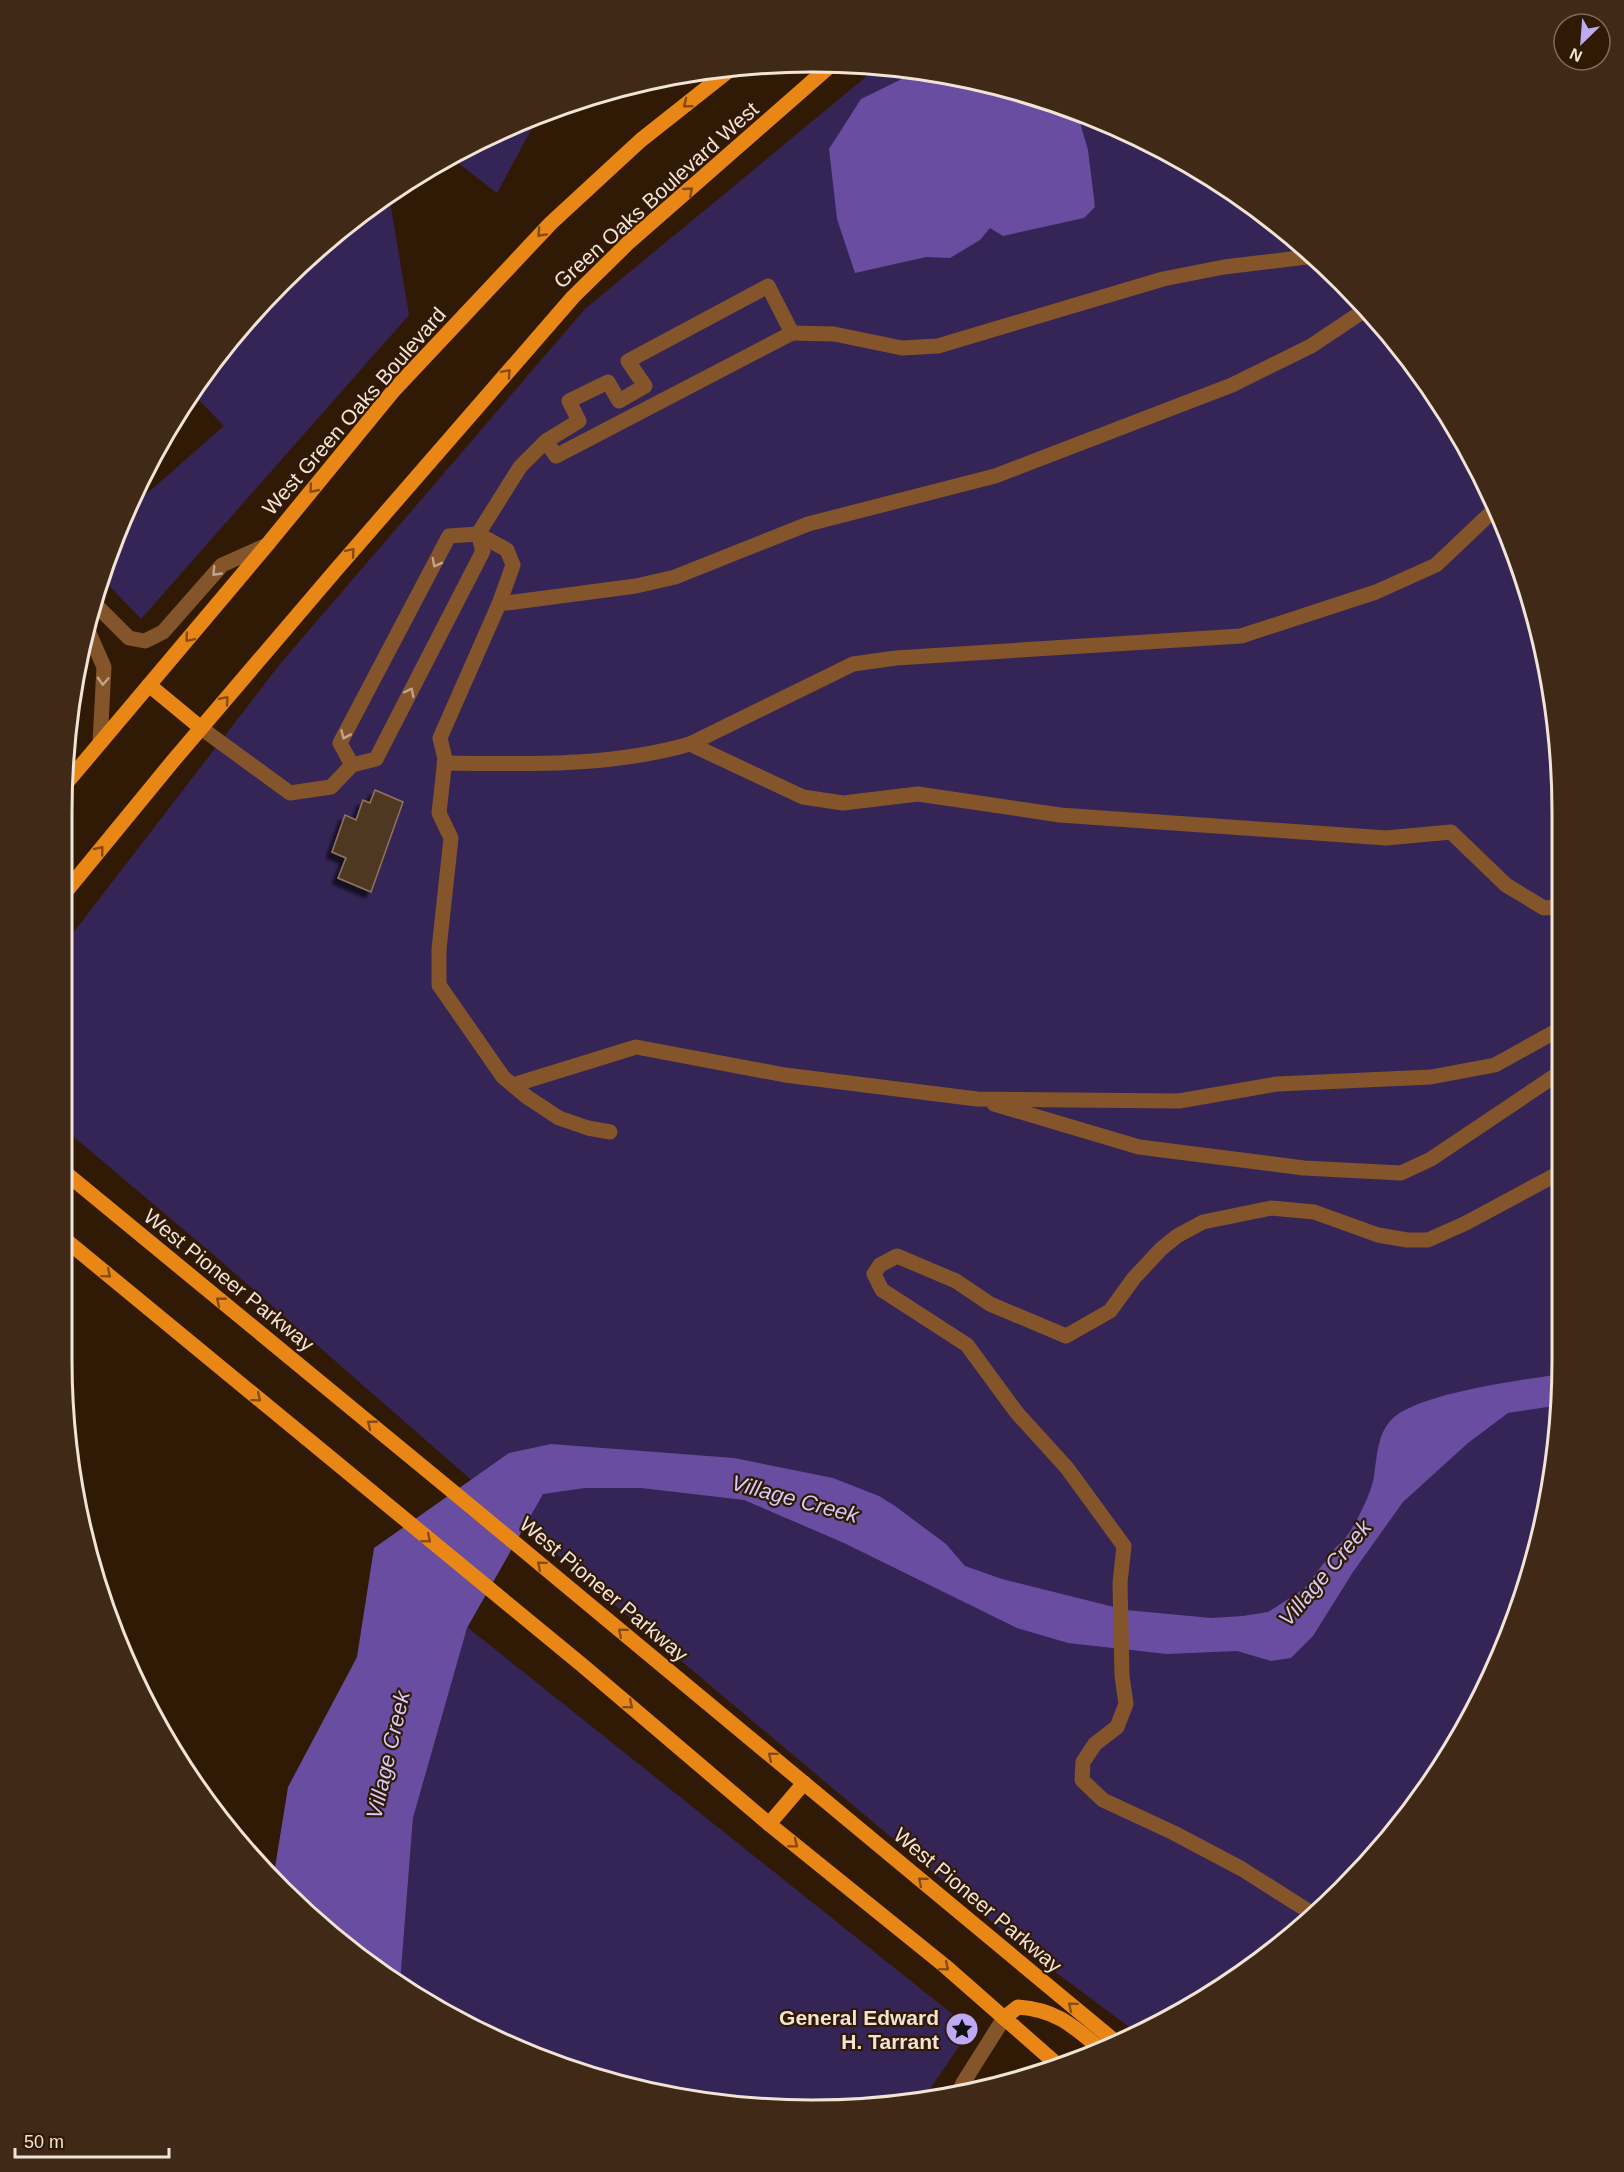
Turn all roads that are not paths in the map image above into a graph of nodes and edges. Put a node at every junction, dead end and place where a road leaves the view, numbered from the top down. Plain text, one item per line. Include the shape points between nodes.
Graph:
1 (823, 72) edge
2 (720, 78) edge
3 (1302, 258) edge
4 (1359, 314) edge
5 (792, 333) junction
6 (546, 441) junction
7 (1489, 514) edge
8 (478, 534) junction
9 (267, 545) junction
10 (499, 604) junction
11 (100, 609) edge
12 (92, 640) edge
13 (149, 686) junction
14 (201, 728) junction
15 (100, 743) junction
16 (690, 744) junction
17 (444, 763) junction
18 (352, 765) junction
19 (74, 774) edge
20 (72, 885) edge
21 (1552, 907) edge
22 (1552, 1033) edge
23 (1552, 1077) edge
24 (513, 1085) junction
25 (977, 1099) junction
26 (610, 1132) dead end
27 (1552, 1177) edge
28 (72, 1178) edge
29 (72, 1245) edge
30 (804, 1783) junction
31 (769, 1824) junction
32 (1306, 1910) edge
33 (1004, 2018) junction
34 (1110, 2037) edge
35 (1095, 2044) edge
36 (1052, 2060) edge
37 (962, 2085) edge

14 -> 1 main road, Green Oaks Boulevard West via 573,297 629,242
2 -> 9 main road, West Green Oaks Boulevard via 641,140 551,223 394,390
3 - 5 street via 1163,279 938,346 902,348 834,334
4 - 10 street via 1311,346 1232,385 995,476 808,524 675,577
5 - 6 street via 556,456
5 - 6 street via 768,286 628,361 645,386 619,401 608,382 568,401 579,421
6 - 8 street via 520,467
7 - 16 street via 1436,565 1376,592 1241,636 853,664
8 - 10 street via 507,550 513,565
18 -> 8 street via 376,759 483,552
8 -> 18 street via 449,536 340,743
9 -> 11 street via 222,565 163,632 145,641 129,638
9 -> 13 main road, West Green Oaks Boulevard
10 - 17 street via 440,738
12 -> 15 street via 104,667
13 - 14 main road
13 - 15 main road, West Green Oaks Boulevard
14 - 18 street via 290,794 331,786
20 -> 14 main road
15 - 19 main road, West Green Oaks Boulevard
16 - 17 street via 656,754 559,764
16 - 21 street via 803,797 843,803 918,794 1060,815 1386,838 1451,832 1506,885 1544,908
17 - 24 street via 439,813 451,838 439,985 503,1077
22 - 25 street via 1496,1065 1431,1077 1277,1084 1179,1101
23 - 25 street via 1431,1159 1401,1173 1304,1168 1139,1147
24 - 25 street via 636,1047 785,1075
24 - 26 street via 559,1118
27 - 32 street via 1428,1240 1378,1235 1314,1212 1271,1208 1203,1222 1161,1249 1110,1311 1066,1336 990,1304 956,1281 897,1256 880,1265 874,1274 882,1290 967,1345 1017,1413 1067,1468 1124,1546 1120,1583 1126,1704 1117,1727 1095,1744 1083,1762 1083,1780 1103,1800 1242,1869
30 -> 28 main road, West Pioneer Parkway
29 -> 31 main road
30 - 31 main road
34 -> 30 main road, West Pioneer Parkway
31 -> 33 main road
33 - 35 main road via 1018,2007 1033,2008 1053,2014
33 - 36 main road
33 - 37 street

